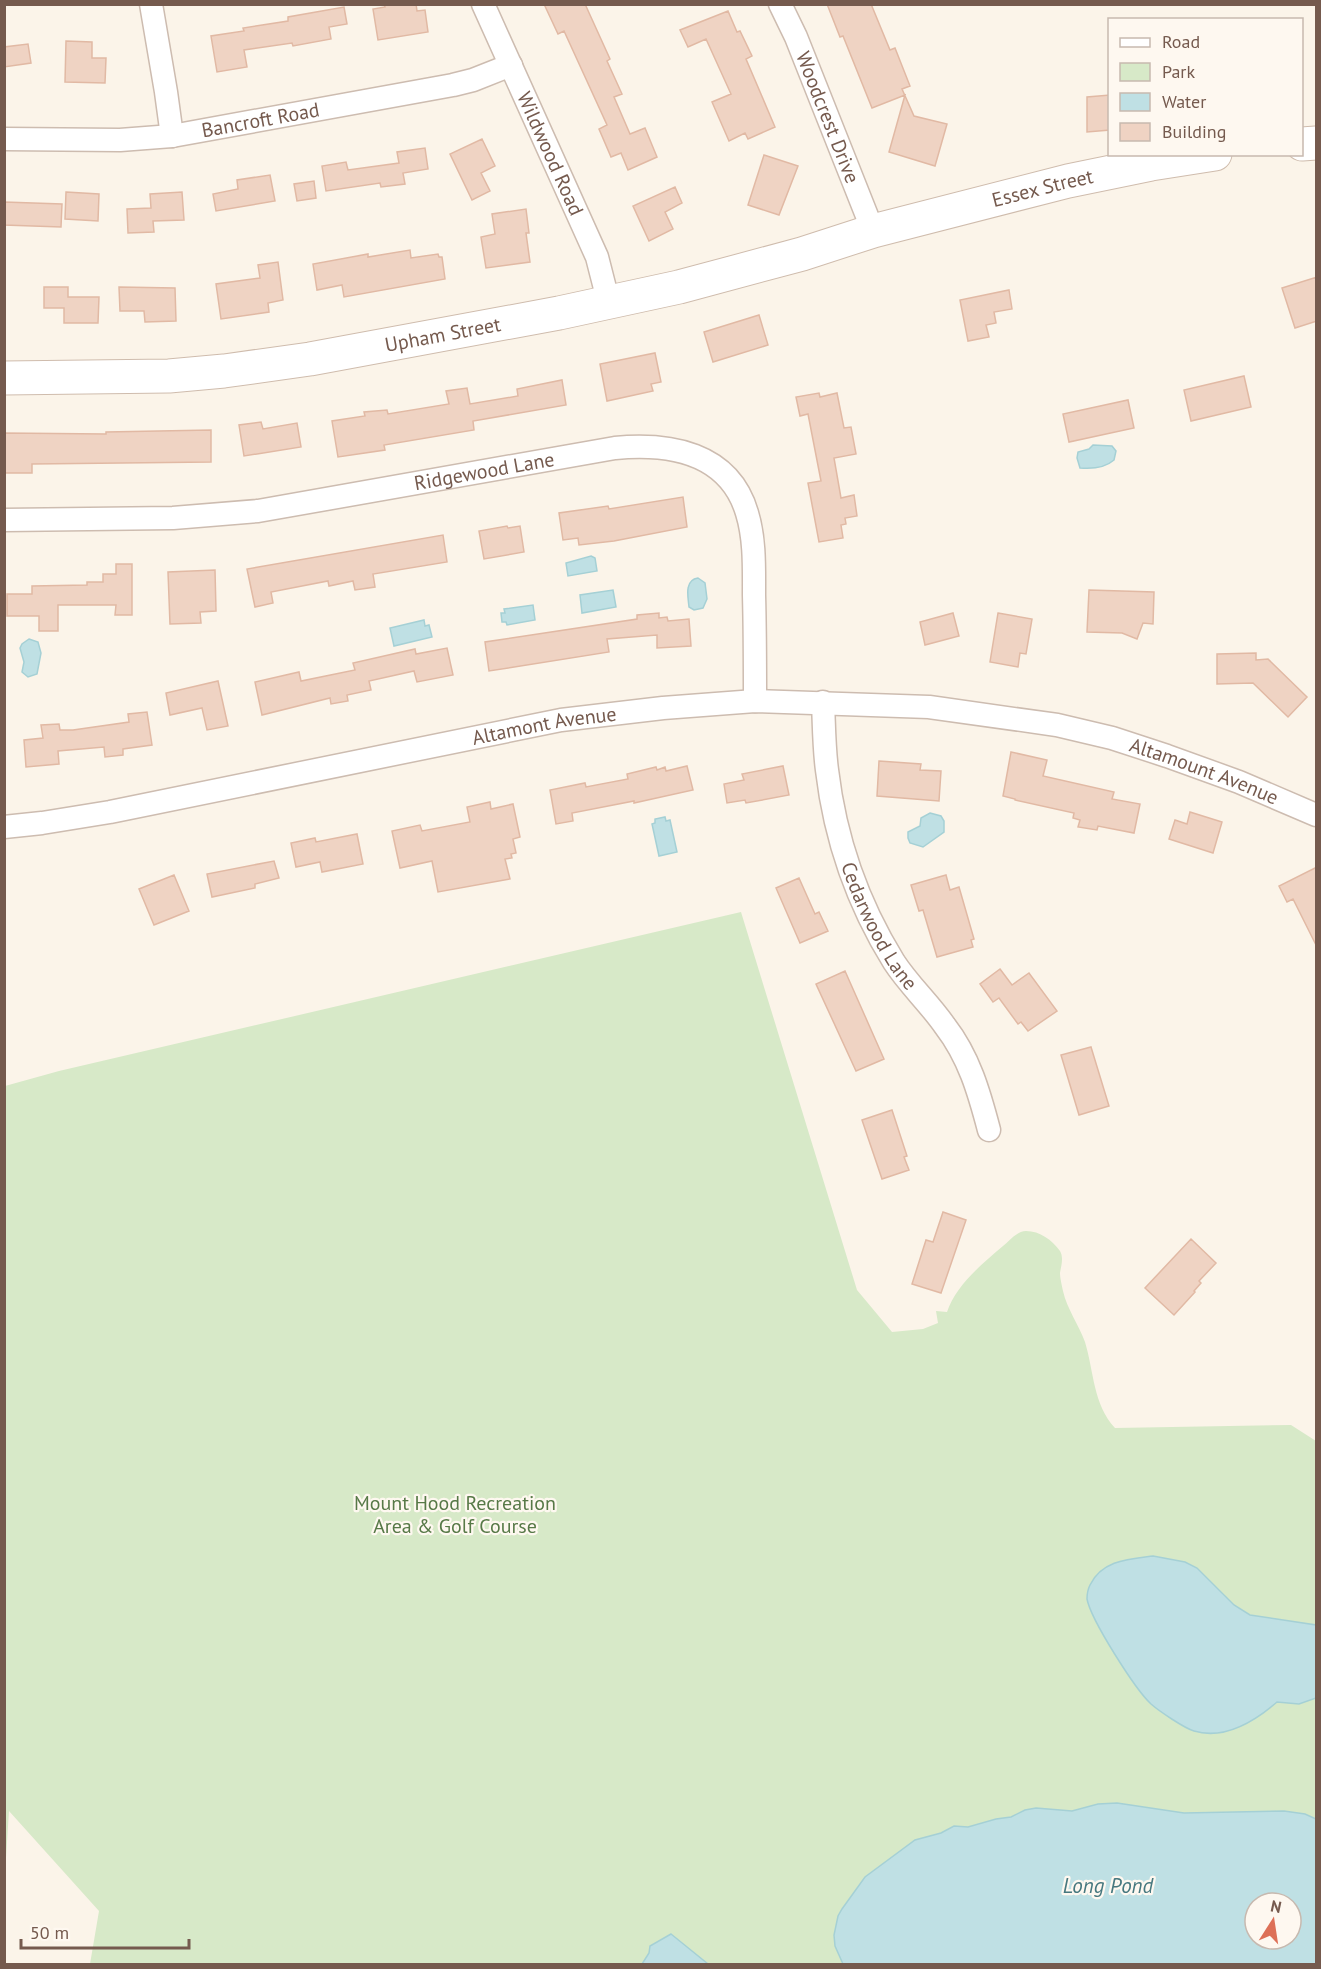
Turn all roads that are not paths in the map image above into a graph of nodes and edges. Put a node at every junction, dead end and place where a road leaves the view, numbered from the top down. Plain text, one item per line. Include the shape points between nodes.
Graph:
1 (151, 4) edge
2 (483, 4) edge
3 (780, 4) edge
4 (511, 65) junction
5 (171, 136) junction
6 (4, 139) edge
7 (1202, 156) edge
8 (873, 231) junction
9 (609, 304) junction
10 (4, 378) edge
11 (4, 520) edge
12 (755, 701) junction
13 (823, 702) junction
14 (1090, 732) joint
15 (1317, 815) edge
16 (4, 826) edge
17 (989, 1130) dead end

1 - 5 street
2 - 4 street, Wildwood Road
3 - 8 street, Woodcrest Drive
4 - 5 street, Bancroft Road via 453,85
4 - 9 street, Wildwood Road via 597,257
5 - 6 street, Bancroft Road via 120,140
7 - 8 main road, Essex Street via 1068,181
8 - 9 main road, Upham Street via 791,257
9 - 10 main road, Upham Street via 225,371 168,376
11 - 12 street, Ridgewood Lane via 230,514 319,502 615,448 675,449 699,457 721,471 737,490 747,513 754,568
12 - 13 street, Altamont Avenue
12 - 16 street, Altamont Avenue via 561,720 110,812
13 - 14 street, Altamont Avenue via 968,711
13 - 17 street, Cedarwood Lane via 830,793 853,879 894,961 944,1024 966,1060
14 - 15 street, Altamount Avenue via 1239,782

